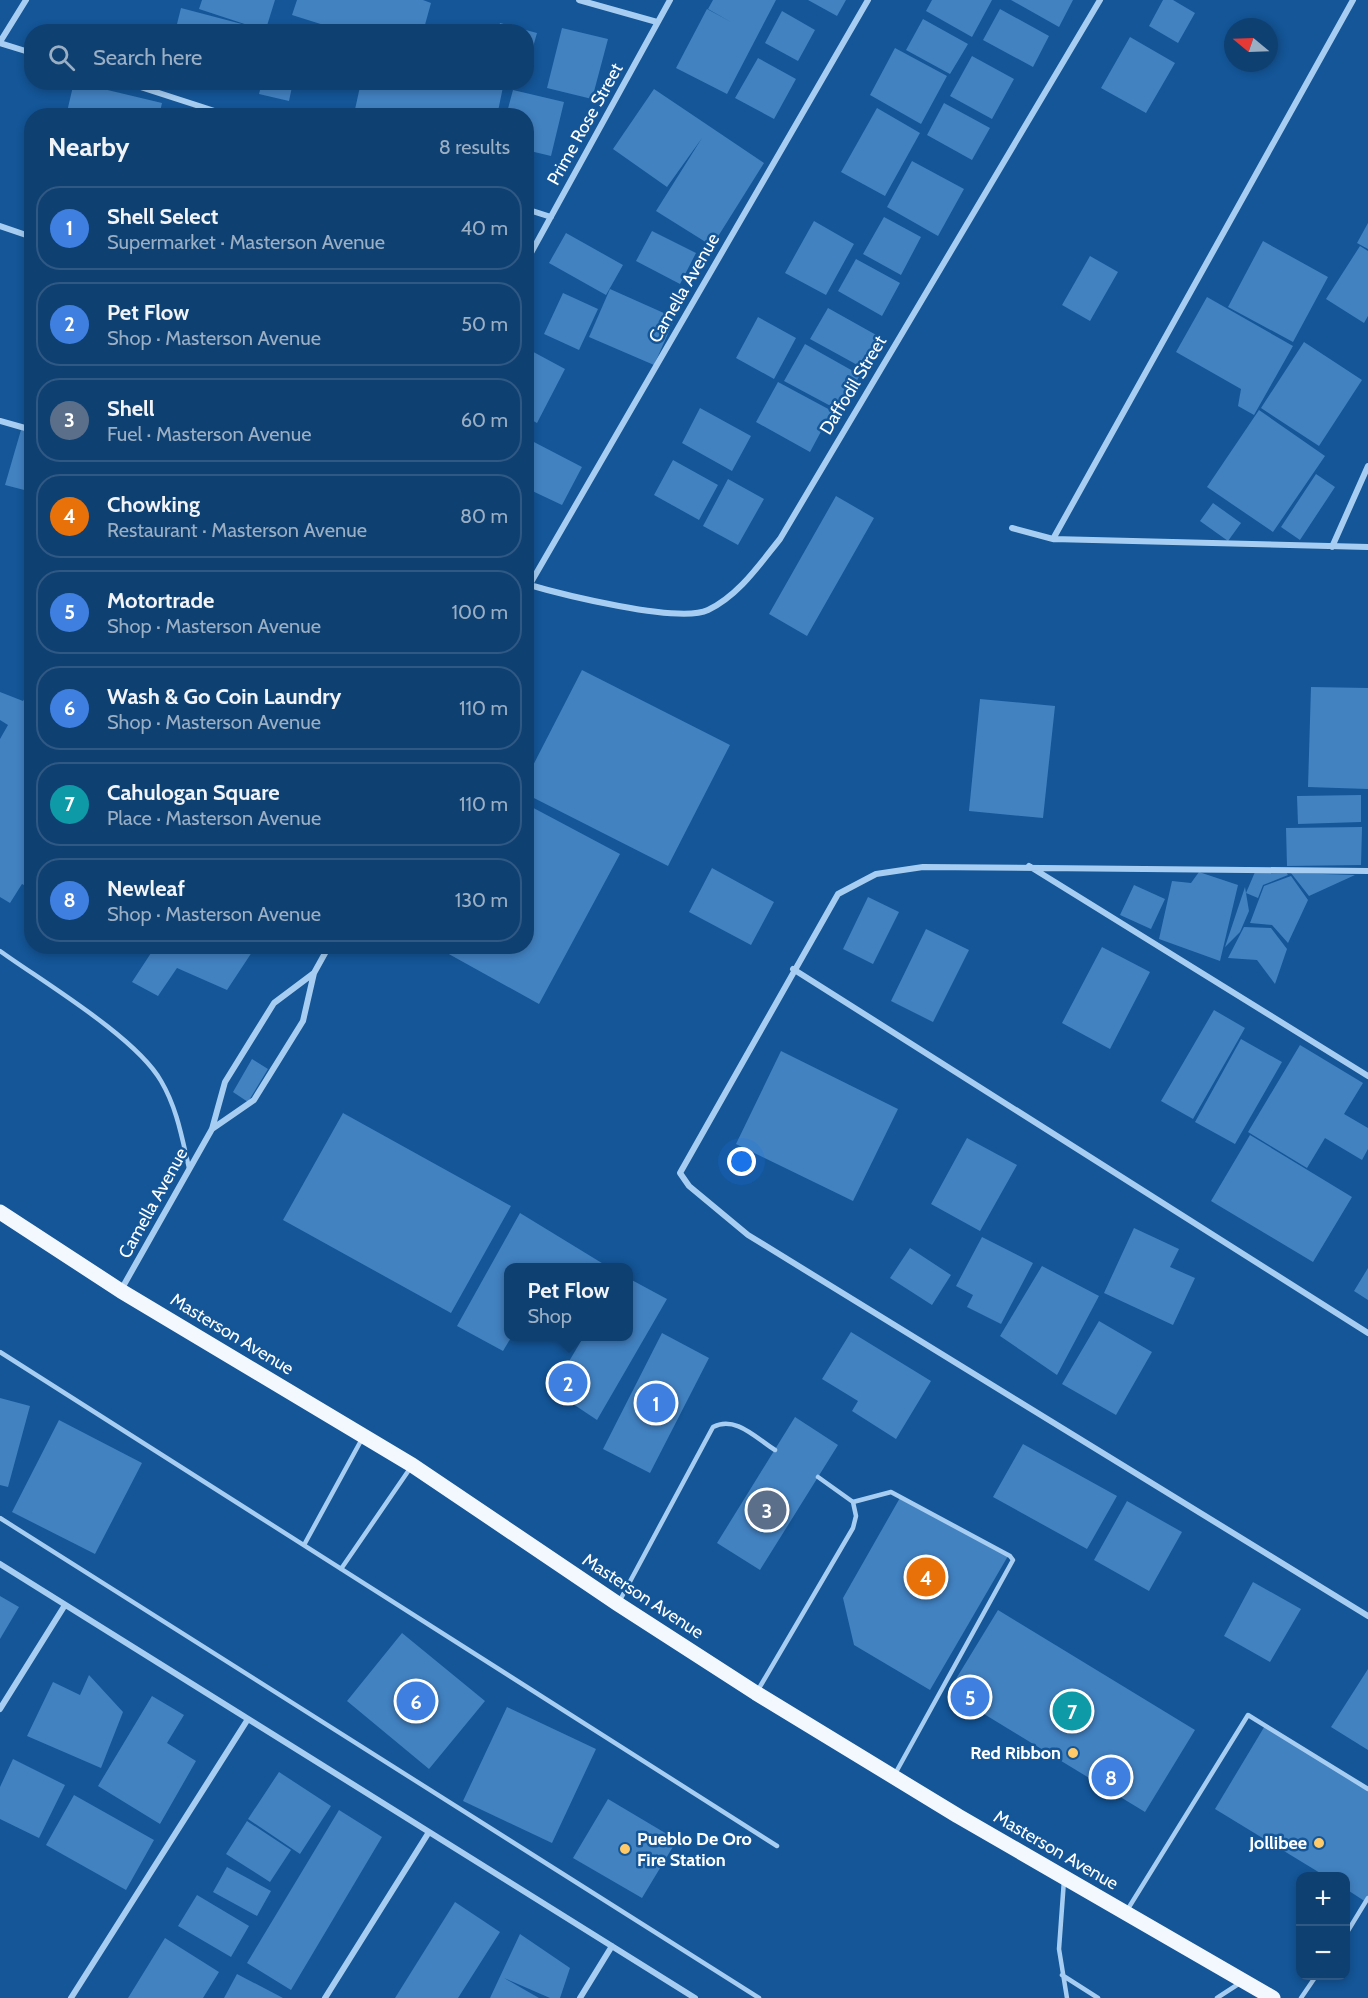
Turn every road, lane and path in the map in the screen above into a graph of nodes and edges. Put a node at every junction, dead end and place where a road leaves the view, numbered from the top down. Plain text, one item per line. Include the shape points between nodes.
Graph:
1 (26, 0) edge
2 (579, 0) edge
3 (670, 0) edge
4 (868, 0) edge
5 (1100, 0) edge
6 (1353, 0) edge
7 (657, 22) junction
8 (0, 43) edge
9 (24, 50) edge
10 (150, 90) edge
11 (205, 108) edge
12 (534, 212) edge
13 (551, 217) junction
14 (0, 226) edge
15 (24, 234) edge
16 (534, 248) edge
17 (0, 421) edge
18 (24, 428) edge
19 (1368, 466) edge
20 (1012, 528) dead end
21 (1053, 539) junction
22 (1368, 547) edge
23 (1332, 548) junction
24 (534, 577) edge
25 (534, 588) edge
26 (1029, 866) junction
27 (1368, 871) edge
28 (0, 951) edge
29 (325, 954) edge
30 (793, 969) junction
31 (314, 973) junction
32 (1368, 1076) edge
33 (212, 1129) junction
34 (189, 1169) junction
35 (0, 1212) edge
36 (121, 1291) junction
37 (1368, 1334) edge
38 (0, 1352) edge
39 (364, 1435) junction
40 (775, 1450) dead end
41 (412, 1465) junction
42 (818, 1477) dead end
43 (853, 1502) junction
44 (0, 1518) edge
45 (304, 1545) junction
46 (0, 1564) edge
47 (341, 1569) junction
48 (618, 1604) junction
49 (65, 1605) junction
50 (1368, 1616) edge
51 (756, 1693) junction
52 (0, 1708) edge
53 (248, 1719) junction
54 (893, 1776) junction
55 (1368, 1789) edge
56 (429, 1832) junction
57 (777, 1846) dead end
58 (1064, 1877) junction
59 (1368, 1898) edge
60 (1126, 1912) junction
61 (1350, 1927) edge
62 (612, 1946) junction
63 (1062, 1975) junction
64 (1313, 1980) edge
65 (1244, 1981) junction
66 (71, 1998) edge
67 (325, 1998) edge
68 (580, 1998) edge
69 (695, 1998) edge
70 (759, 1998) edge
71 (1067, 1998) edge
72 (1098, 1998) edge
73 (1217, 1998) edge
74 (1274, 1998) edge
75 (1300, 1998) edge

1 - 8 street
2 - 7 street
3 - 7 street, Prime Rose Street
4 - 24 street, Camella Avenue
5 - 25 street, Daffodil Street via 780,539 750,576 706,611 681,614
6 - 21 street
7 - 13 street, Prime Rose Street
8 - 9 street
10 - 11 street
12 - 13 street
13 - 16 street, Prime Rose Street
14 - 15 street
17 - 18 street
19 - 23 street
20 - 21 street
21 - 23 street
22 - 23 street
26 - 27 street
26 - 30 street via 923,867 876,874 838,894
26 - 32 street
28 - 34 lane via 86,1011 146,1060 161,1080 178,1117
29 - 31 street, Camella Avenue
30 - 37 street
30 - 50 street via 680,1173 689,1186 748,1235
31 - 33 street, Camella Avenue via 274,1003 225,1082
31 - 33 street, Camella Avenue via 303,1021 254,1100
33 - 34 street, Camella Avenue
34 - 36 street, Camella Avenue
35 - 36 main road, Masterson Avenue
36 - 39 main road, Masterson Avenue
38 - 45 lane
39 - 41 main road, Masterson Avenue
39 - 45 lane
40 - 48 lane via 732,1422 714,1427
41 - 47 lane
41 - 48 main road, Masterson Avenue
42 - 43 lane
43 - 51 lane via 853,1528
43 - 54 lane via 891,1492 1013,1560
44 - 70 lane
45 - 47 lane
46 - 49 street
47 - 57 lane
48 - 51 main road, Masterson Avenue
49 - 52 street
49 - 53 street
51 - 54 main road, Masterson Avenue
53 - 56 street
53 - 66 street
54 - 58 main road, Masterson Avenue
55 - 60 lane via 1250,1715
56 - 62 street
56 - 67 street
58 - 60 main road, Masterson Avenue
58 - 63 lane via 1059,1930
59 - 61 lane
60 - 65 main road, Masterson Avenue
62 - 68 street
62 - 69 street
63 - 71 lane
63 - 72 lane
64 - 75 lane
65 - 73 lane
65 - 74 main road, Masterson Avenue

